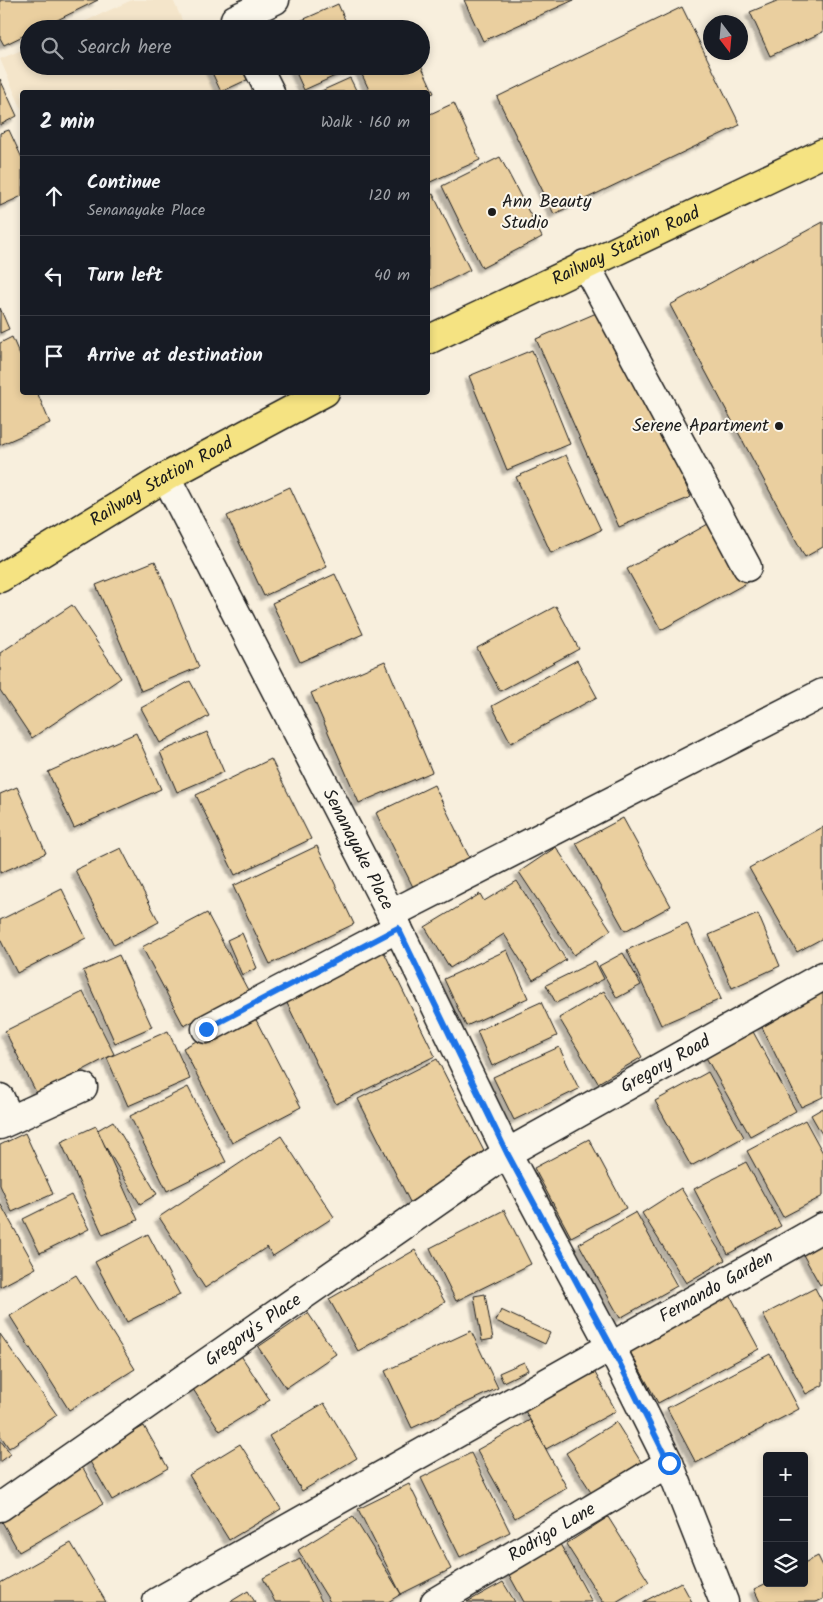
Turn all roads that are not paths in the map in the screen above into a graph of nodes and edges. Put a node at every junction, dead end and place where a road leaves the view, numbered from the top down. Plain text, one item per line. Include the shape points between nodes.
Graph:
1 (275, 0) edge
2 (234, 16) edge
3 (262, 75) edge
4 (269, 90) edge
5 (823, 153) edge
6 (585, 264) junction
7 (430, 339) edge
8 (319, 395) edge
9 (166, 477) junction
10 (747, 567) dead end
11 (0, 578) edge
12 (823, 693) edge
13 (394, 921) junction
14 (823, 976) edge
15 (206, 1029) dead end
16 (84, 1087) dead end
17 (3, 1114) edge
18 (507, 1153) junction
19 (823, 1227) edge
20 (611, 1346) junction
21 (669, 1463) junction
22 (0, 1507) edge
23 (157, 1602) edge
24 (435, 1602) edge
25 (724, 1602) edge

1 - 2 street
3 - 4 street
5 - 6 main road, Railway Station Road
6 - 7 main road, Railway Station Road
6 - 10 street
8 - 9 main road, Railway Station Road
9 - 11 main road, Railway Station Road
9 - 13 street, Senanayake Place
12 - 13 street
13 - 15 street
13 - 18 street, Senanayake Place
14 - 18 street, Gregory Road
16 - 17 street
18 - 20 street, Senanayake Place
18 - 22 street, Gregory's Place
19 - 20 street, Fernando Garden
20 - 21 street, Senanayake Place
20 - 23 street, Fernando Garden
21 - 24 street, Rodrigo Lane
21 - 25 street, Senanayake Place

